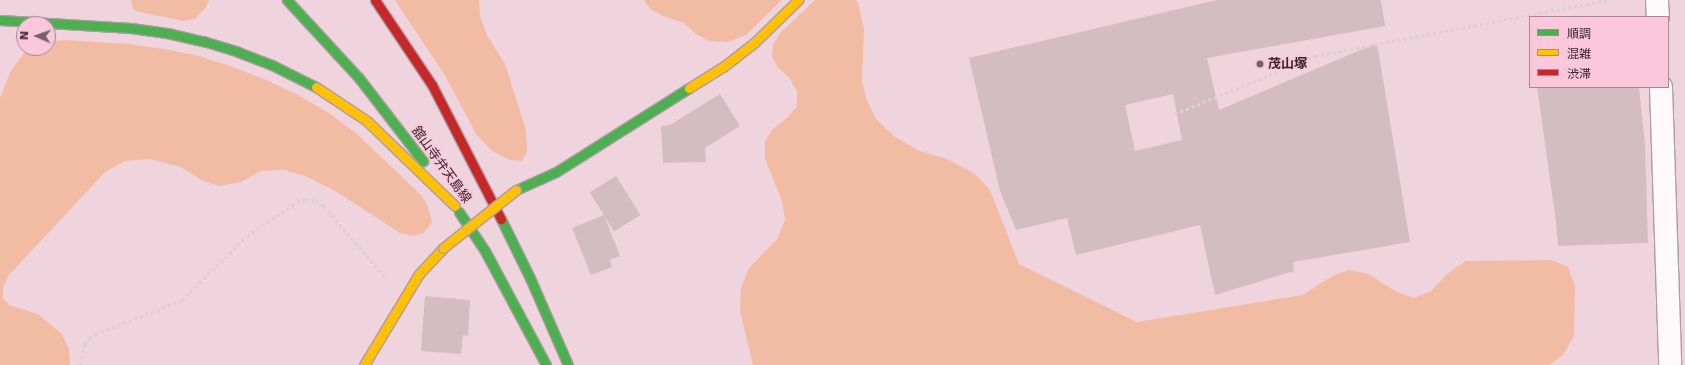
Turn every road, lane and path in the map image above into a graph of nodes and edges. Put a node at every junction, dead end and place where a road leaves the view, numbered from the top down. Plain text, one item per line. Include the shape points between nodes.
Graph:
1 (287, 0) edge
2 (375, 0) edge
3 (798, 0) edge
4 (1609, 0) edge
5 (1657, 0) edge
6 (1658, 16) edge
7 (0, 20) edge
8 (1661, 88) edge
9 (1175, 114) dead end
10 (456, 206) junction
11 (404, 298) junction
12 (80, 365) edge
13 (364, 365) edge
14 (546, 365) edge
15 (568, 365) edge
16 (1670, 365) edge

1 - 10 main road, 舘山寺弁天島線 via 359,78
2 - 15 main road via 432,85 462,141 530,278
3 - 11 main road, bridge via 754,43 723,67 556,172 516,190 443,248 419,274
4 - 9 path via 1314,56
5 - 6 street
7 - 10 main road via 131,28 167,33 224,47 272,65 306,81 367,121
8 - 16 street
10 - 14 main road, 舘山寺弁天島線 via 485,251
11 - 12 path via 324,206 306,199 297,202 247,236 182,300 89,338 84,344
11 - 13 main road

